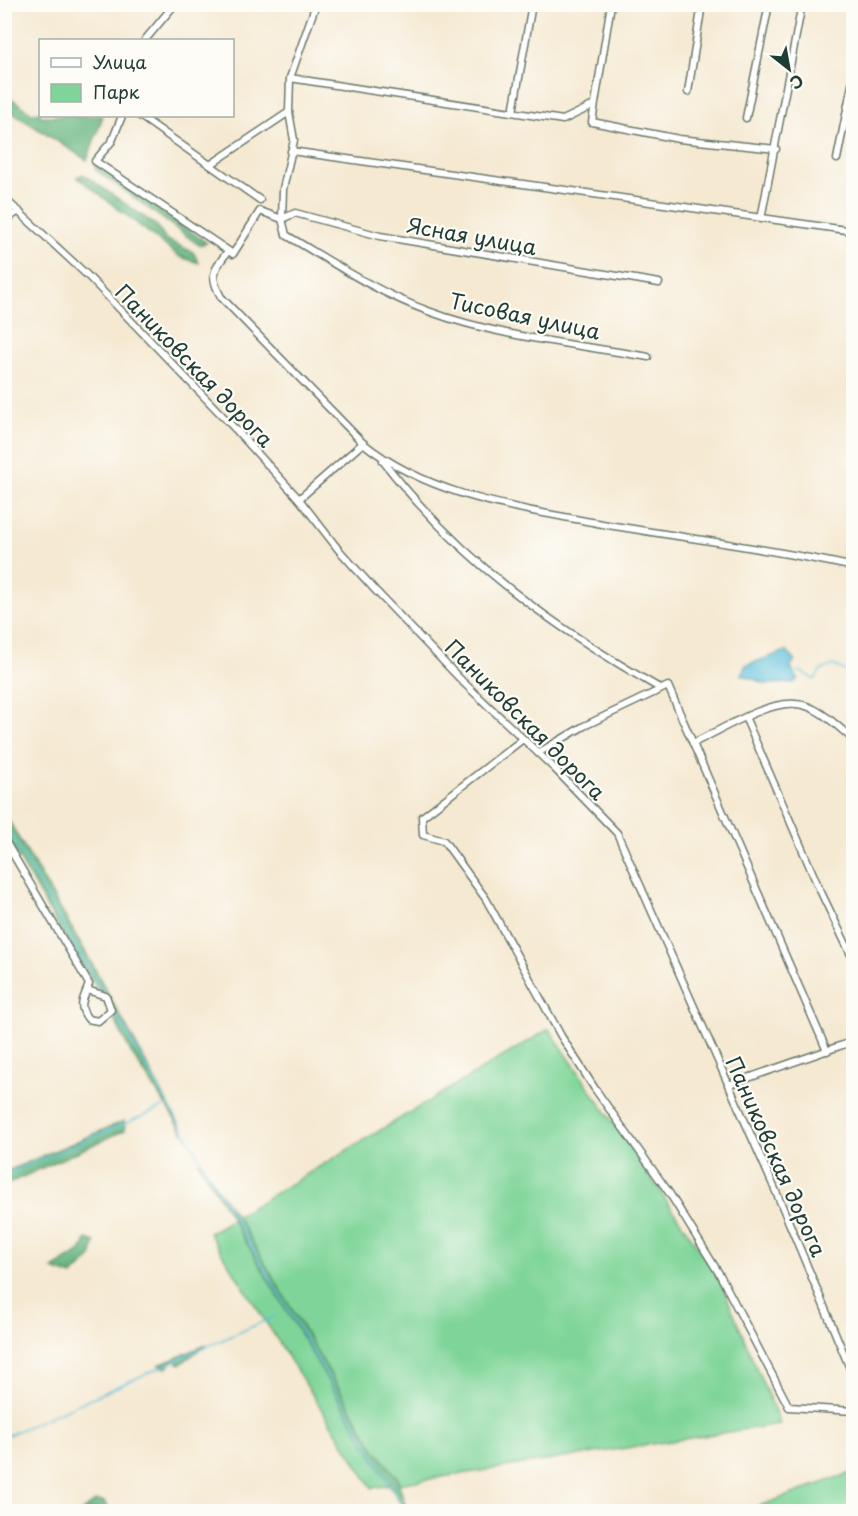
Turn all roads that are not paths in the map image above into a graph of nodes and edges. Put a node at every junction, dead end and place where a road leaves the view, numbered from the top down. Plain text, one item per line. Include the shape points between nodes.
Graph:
1 (175, 4) edge
2 (316, 4) edge
3 (532, 4) edge
4 (611, 4) edge
5 (702, 4) edge
6 (769, 4) edge
7 (802, 4) edge
8 (146, 39) edge
9 (854, 75) edge
10 (290, 78) junction
11 (688, 92) dead end
12 (594, 105) junction
13 (289, 111) junction
14 (513, 112) junction
15 (122, 117) edge
16 (141, 117) edge
17 (746, 117) dead end
18 (776, 148) junction
19 (291, 151) junction
20 (837, 159) dead end
21 (210, 165) junction
22 (4, 198) edge
23 (260, 200) dead end
24 (19, 211) junction
25 (282, 219) junction
26 (762, 219) junction
27 (4, 221) edge
28 (853, 231) edge
29 (228, 251) junction
30 (659, 284) dead end
31 (648, 357) dead end
32 (363, 443) junction
33 (381, 458) junction
34 (298, 499) junction
35 (854, 567) edge
36 (662, 689) junction
37 (747, 719) junction
38 (523, 739) junction
39 (854, 740) edge
40 (693, 743) junction
41 (538, 753) junction
42 (4, 839) edge
43 (854, 961) edge
44 (87, 990) junction
45 (854, 1041) edge
46 (826, 1051) junction
47 (728, 1085) junction
48 (854, 1378) edge
49 (854, 1411) edge

1 - 8 street
2 - 10 street
3 - 14 street
4 - 12 street
5 - 11 street
6 - 17 street
7 - 18 street
9 - 20 street
10 - 13 street
10 - 14 street
12 - 14 street via 563,120
12 - 18 street via 592,122 679,138
13 - 19 street via 294,140
13 - 21 street
15 - 29 street via 112,141 95,161
16 - 21 street
18 - 26 street
19 - 25 street
19 - 26 street
21 - 23 street
22 - 24 street, Паниковская дорога
24 - 27 street
24 - 34 street, Паниковская дорога via 95,284
25 - 29 street, Ясная улица via 260,211 233,254
25 - 30 street, Ясная улица via 295,213 380,236
25 - 31 street, Тисовая улица via 286,235 383,292 427,311 472,325
26 - 28 street
29 - 32 street via 213,273 221,297
32 - 33 street
32 - 34 street
33 - 35 street via 432,484 530,511
33 - 36 street via 410,496 513,594 590,648
34 - 38 street, Паниковская дорога via 369,583
36 - 40 street via 668,686
36 - 41 street
37 - 39 street via 773,706 797,704 824,715
37 - 40 street
37 - 43 street
38 - 41 street, Паниковская дорога
38 - 49 street via 422,817 423,835 444,842 486,898 578,1063 670,1194 720,1275 789,1407
40 - 46 street
41 - 47 street, Паниковская дорога via 616,833
42 - 44 street via 89,984
44 - 44 street via 81,1002 82,1012 88,1019 98,1021 111,1010 109,1002 106,996
45 - 46 street
46 - 47 street
47 - 48 street, Паниковская дорога

